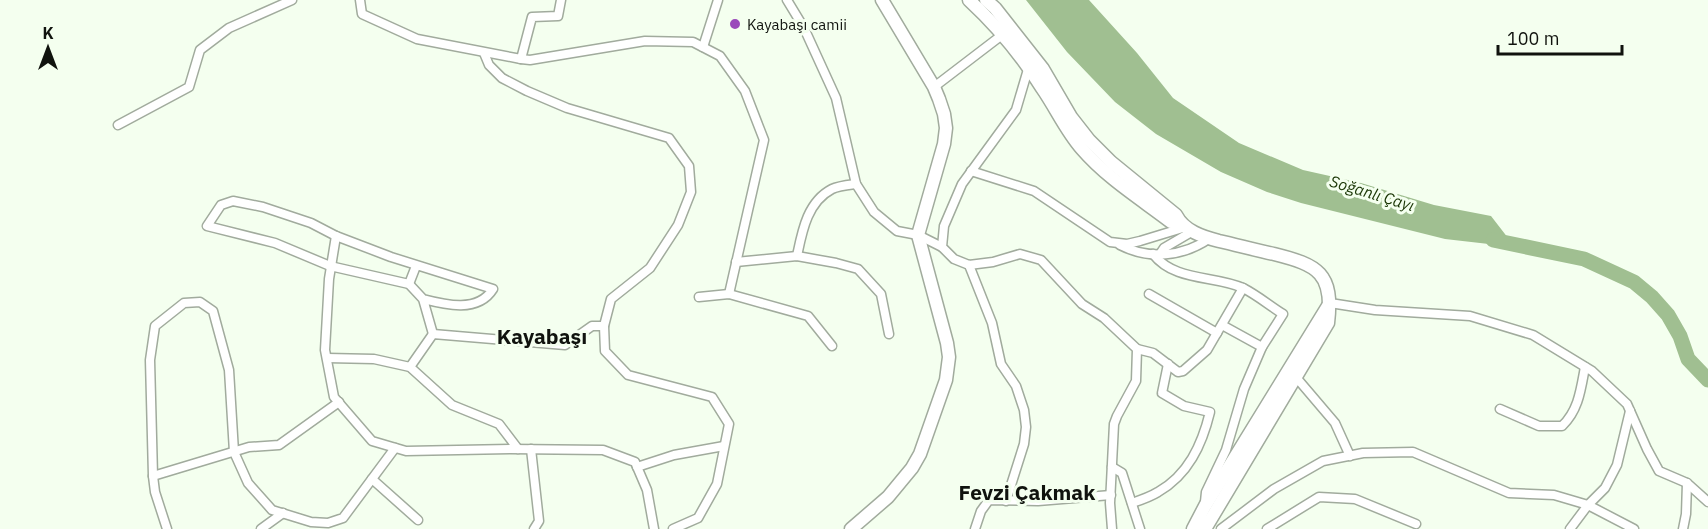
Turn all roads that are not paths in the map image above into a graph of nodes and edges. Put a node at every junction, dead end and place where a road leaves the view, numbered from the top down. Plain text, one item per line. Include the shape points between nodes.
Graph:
1 (292, 0) edge
2 (360, 0) edge
3 (561, 0) edge
4 (717, 0) edge
5 (787, 0) edge
6 (882, 0) edge
7 (969, 0) edge
8 (986, 0) edge
9 (1002, 35) junction
10 (703, 47) junction
11 (484, 53) junction
12 (520, 59) junction
13 (1032, 63) junction
14 (934, 87) junction
15 (118, 125) dead end
16 (971, 171) junction
17 (856, 184) junction
18 (1186, 227) junction
19 (918, 235) junction
20 (336, 236) junction
21 (1209, 238) junction
22 (1118, 244) junction
23 (942, 247) junction
24 (1157, 254) junction
25 (797, 256) junction
26 (736, 262) junction
27 (969, 265) junction
28 (330, 266) junction
29 (416, 266) junction
30 (409, 284) junction
31 (1243, 288) junction
32 (729, 294) junction
33 (1149, 294) dead end
34 (699, 297) dead end
35 (423, 299) junction
36 (1330, 303) junction
37 (604, 326) junction
38 (1220, 329) junction
39 (433, 334) junction
40 (889, 334) dead end
41 (832, 345) dead end
42 (1263, 347) junction
43 (1137, 349) junction
44 (327, 358) junction
45 (1168, 364) junction
46 (410, 367) junction
47 (1585, 367) junction
48 (1295, 376) junction
49 (339, 402) junction
50 (1500, 409) dead end
51 (1630, 411) junction
52 (724, 446) junction
53 (395, 448) junction
54 (518, 449) junction
55 (531, 449) junction
56 (234, 452) junction
57 (1350, 456) junction
58 (637, 467) junction
59 (1112, 467) junction
60 (153, 476) junction
61 (372, 479) junction
62 (1687, 483) junction
63 (1111, 495) junction
64 (1006, 501) junction
65 (1708, 502) edge
66 (1132, 503) junction
67 (1588, 505) junction
68 (1205, 506) junction
69 (283, 513) junction
70 (418, 520) dead end
71 (1416, 524) dead end
72 (337, 525) edge
73 (167, 529) edge
74 (261, 529) edge
75 (534, 529) edge
76 (654, 529) edge
77 (673, 529) edge
78 (851, 529) edge
79 (975, 529) edge
80 (1112, 529) edge
81 (1140, 529) edge
82 (1193, 529) edge
83 (1205, 529) edge
84 (1221, 529) edge
85 (1267, 529) edge
86 (1570, 529) edge
87 (1634, 529) edge
88 (1683, 529) edge

1 - 15 street via 229,28 200,50 189,87
2 - 11 street via 362,14 417,39
3 - 12 street via 558,16 532,17
4 - 10 street
5 - 17 street via 836,98
6 - 14 street
7 - 9 street
8 - 13 street
9 - 13 street
9 - 14 street
10 - 12 street via 693,42 645,41
10 - 26 street via 720,56 745,91 764,140
11 - 12 street
11 - 37 street via 501,78 527,91 567,108 669,138 689,166 691,192 678,225 650,268 611,299
13 - 16 street via 1016,110
13 - 18 street via 1068,130 1091,159 1171,222
14 - 19 street via 946,128
16 - 22 street via 1034,191 1102,238
16 - 23 street via 944,226
17 - 19 street via 874,212 897,231
17 - 25 street via 832,189 816,201 804,224
18 - 21 street
18 - 22 street via 1140,242
18 - 24 street
19 - 23 street
19 - 78 street via 947,343 946,380 921,454 888,497
20 - 28 street
20 - 28 street via 311,223 233,201 221,205 207,226 275,243
20 - 29 street
21 - 24 street via 1186,251
21 - 36 street via 1308,264 1326,283
22 - 24 street via 1132,251
23 - 27 street via 954,259
24 - 31 street via 1161,263 1174,271
25 - 26 street
25 - 40 street via 858,270 881,294
26 - 32 street
27 - 43 street via 1020,254 1041,260 1082,304 1104,318
27 - 64 street via 992,323 1001,364 1016,386 1024,410 1024,444
28 - 30 street
28 - 44 street
29 - 30 street
29 - 35 street via 493,289 485,299 468,304 447,305
30 - 35 street
31 - 38 street
31 - 42 street via 1283,314
32 - 34 street
32 - 41 street via 808,316
33 - 38 street
35 - 39 street
36 - 47 street via 1470,316 1533,335
36 - 48 street via 1328,322
36 - 68 street
37 - 39 street via 592,326 565,345
37 - 52 street via 604,351 628,375 712,397 729,424
38 - 42 street
38 - 45 street via 1207,350 1183,371 1178,372
39 - 46 street
42 - 68 street via 1244,389 1226,450 1206,492
43 - 45 street via 1153,353
43 - 59 street via 1136,381 1114,424
44 - 46 street via 374,359
44 - 49 street via 334,397
45 - 66 street via 1162,393 1184,406 1210,412 1205,433 1184,473 1158,493
46 - 54 street via 452,405 499,424
47 - 50 street via 1578,402 1562,426 1539,426
47 - 51 street
48 - 57 street via 1335,423
48 - 83 street
49 - 53 street via 372,441
49 - 56 street via 279,445
51 - 62 street via 1659,471
51 - 67 street via 1617,465 1605,488
52 - 58 street via 674,454
52 - 77 street via 717,484 698,518
53 - 54 street
53 - 61 street
54 - 55 street
55 - 58 street via 603,450 634,462
55 - 75 street via 539,521
56 - 60 street
56 - 60 street via 229,370 213,311 200,302 184,303 155,326 150,360
56 - 69 street via 248,483 272,510
57 - 67 street via 1413,452 1509,493 1554,495
57 - 84 street via 1323,461 1274,489
58 - 76 street via 647,490
59 - 63 street
59 - 66 street via 1122,473
60 - 73 street
61 - 70 street
61 - 72 street
62 - 65 street
62 - 88 street
63 - 64 street
63 - 80 street
64 - 79 street via 989,500
66 - 81 street
67 - 86 street
67 - 87 street
68 - 82 street
69 - 72 street
69 - 74 street
71 - 85 street via 1355,499 1319,497

